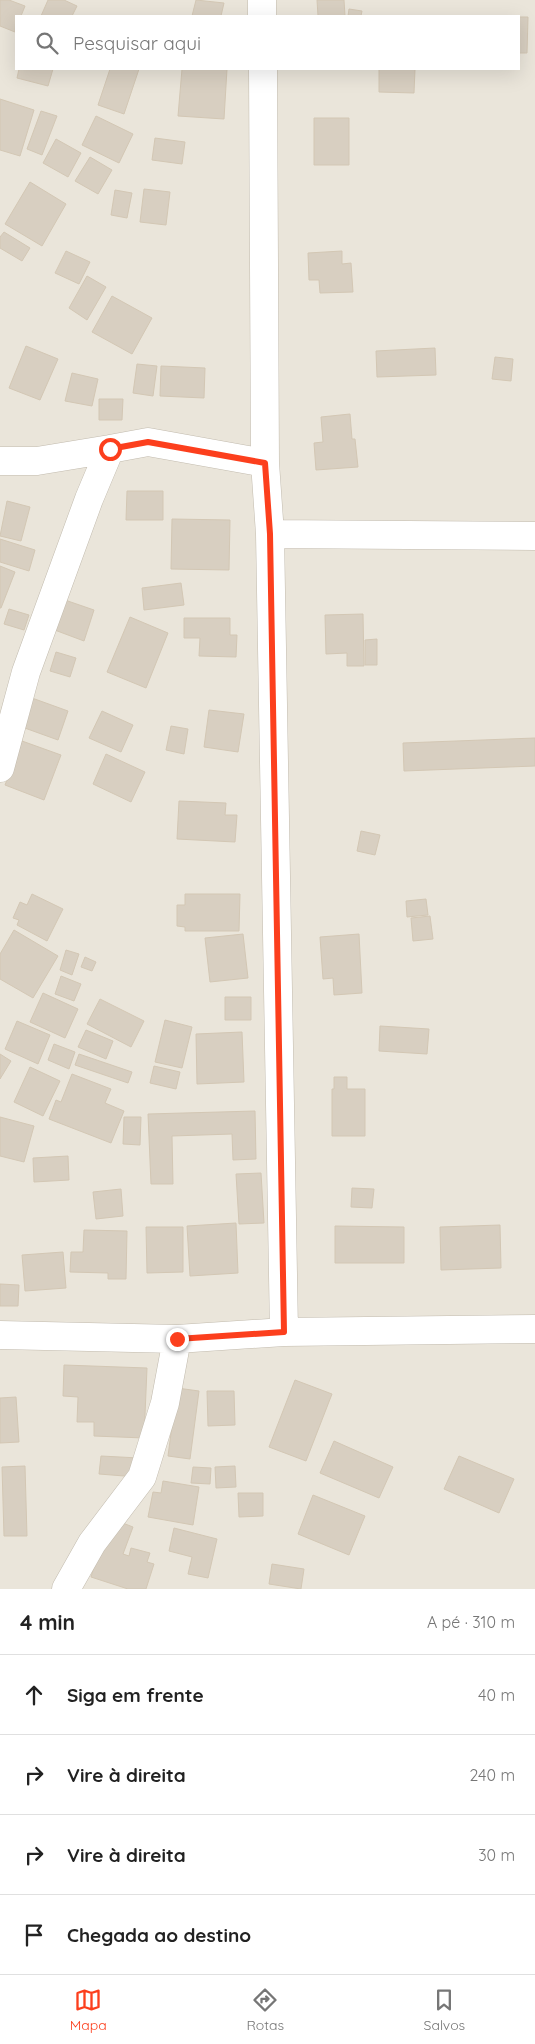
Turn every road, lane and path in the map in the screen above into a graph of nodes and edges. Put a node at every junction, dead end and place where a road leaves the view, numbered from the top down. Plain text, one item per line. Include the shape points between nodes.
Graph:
1 (262, 0) edge
2 (262, 15) edge
3 (263, 70) edge
4 (110, 449) junction
5 (0, 461) edge
6 (265, 463) junction
7 (270, 534) junction
8 (535, 536) edge
9 (0, 768) edge
10 (535, 1330) edge
11 (284, 1332) junction
12 (0, 1335) edge
13 (177, 1339) junction
14 (66, 1589) edge

1 - 2 street
3 - 6 street
4 - 5 street via 37,462
4 - 6 street via 148,442
4 - 9 street via 26,672
6 - 7 street
7 - 8 street
7 - 11 street
10 - 11 street
11 - 13 street
12 - 13 street
13 - 14 street via 165,1403 142,1477 92,1543

